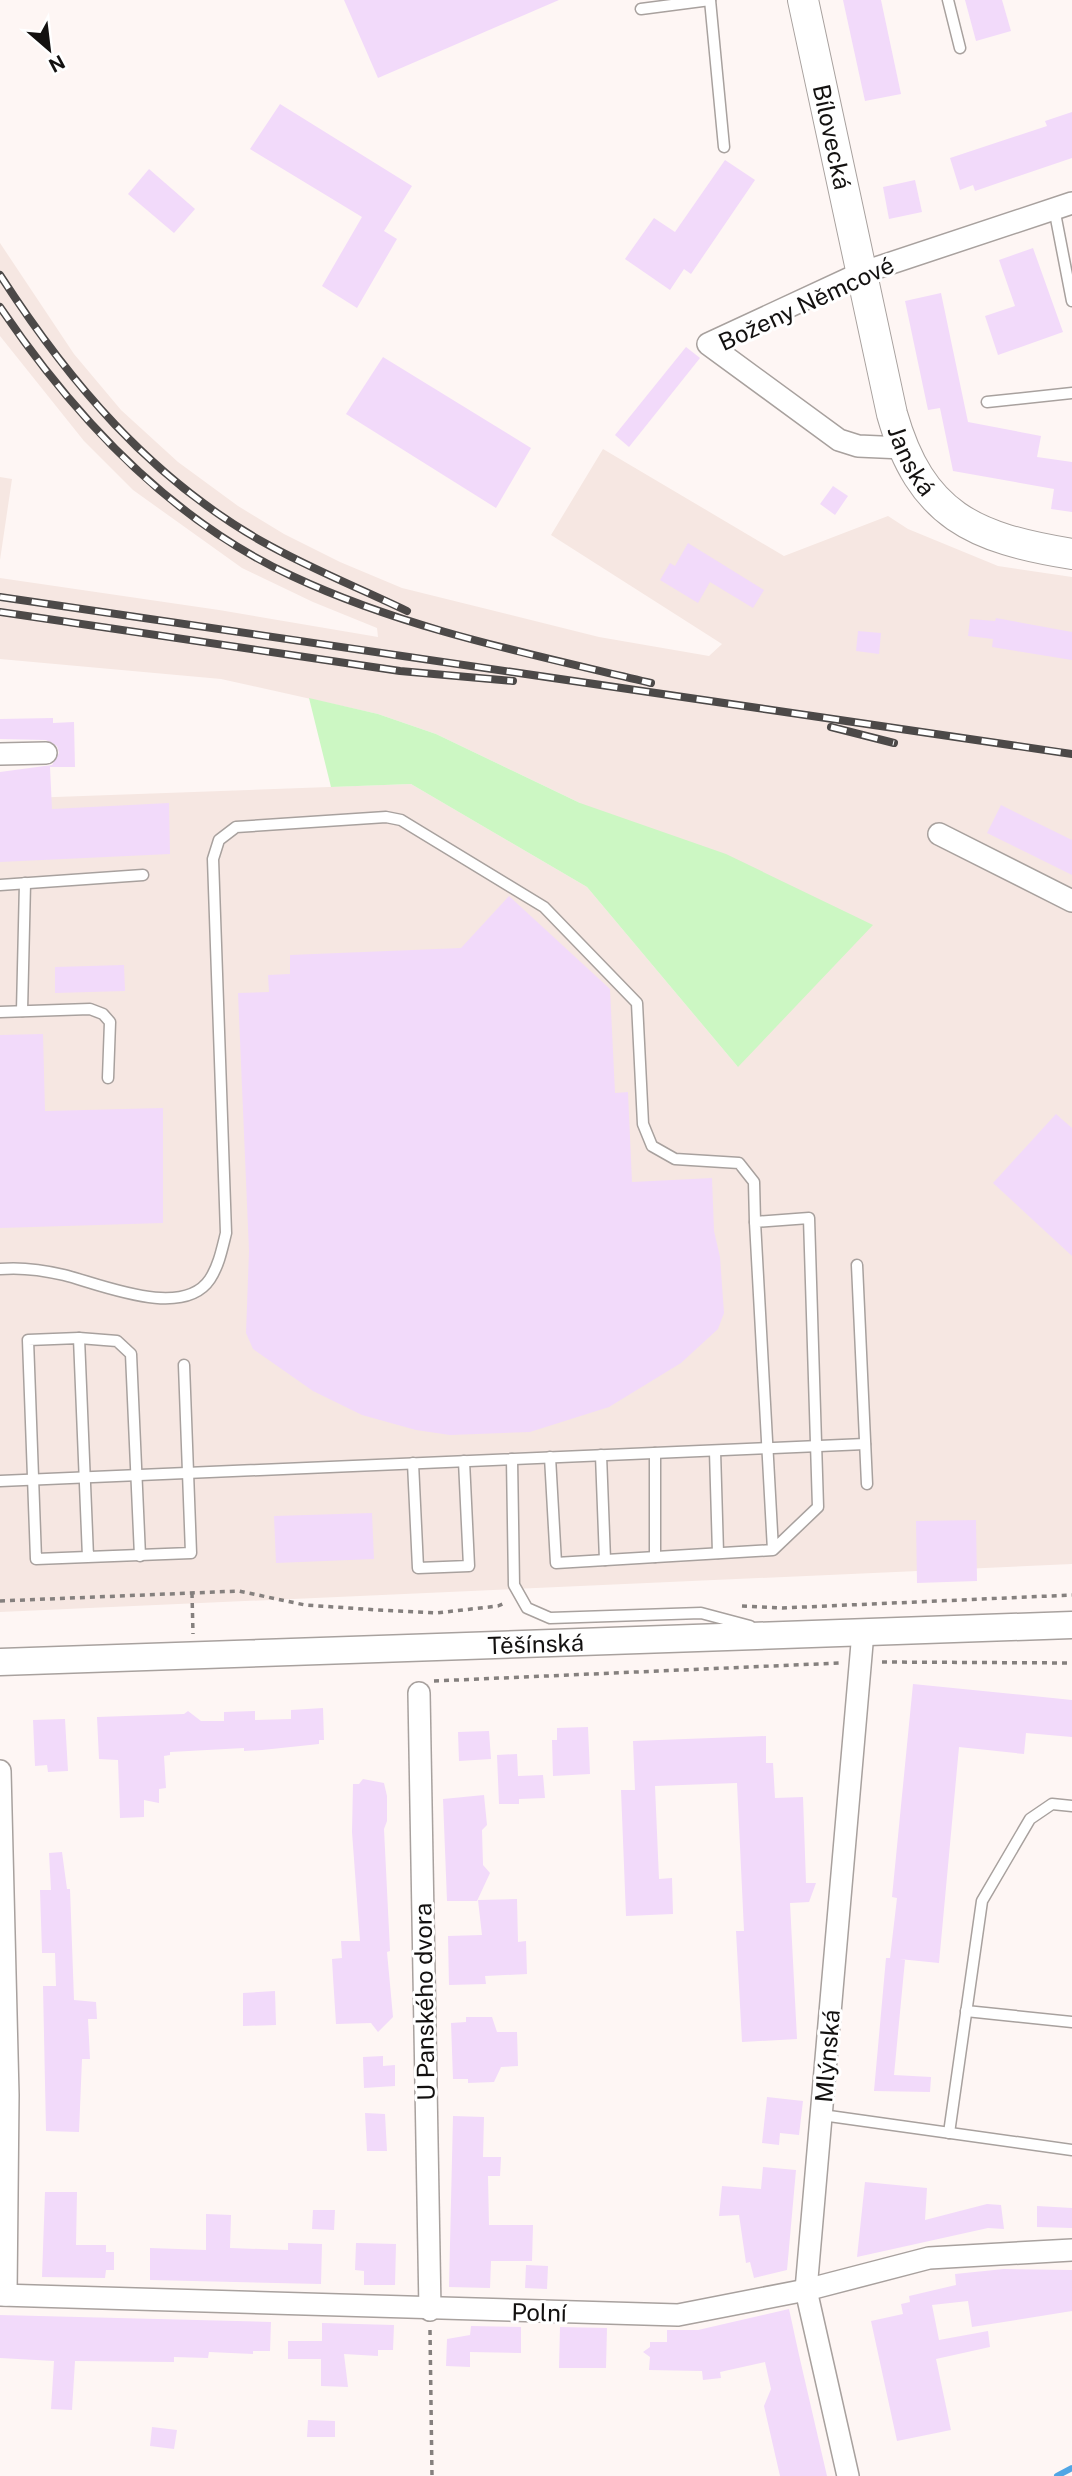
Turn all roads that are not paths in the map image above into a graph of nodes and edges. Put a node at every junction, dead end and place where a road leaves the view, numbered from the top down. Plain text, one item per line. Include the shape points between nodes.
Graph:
1 (710, 0) edge
2 (803, 0) edge
3 (948, 0) edge
4 (641, 9) dead end
5 (960, 48) dead end
6 (724, 147) dead end
7 (1063, 206) edge
8 (861, 273) junction
9 (1072, 301) edge
10 (1072, 393) edge
11 (987, 402) dead end
12 (903, 448) junction
13 (1072, 554) edge
14 (47, 753) dead end
15 (0, 754) edge
16 (939, 834) dead end
17 (143, 875) dead end
18 (25, 883) junction
19 (0, 885) edge
20 (1072, 901) edge
21 (22, 1011) junction
22 (0, 1012) edge
23 (108, 1078) dead end
24 (755, 1222) junction
25 (857, 1265) dead end
26 (0, 1269) edge
27 (79, 1338) junction
28 (184, 1366) dead end
29 (865, 1444) junction
30 (817, 1446) junction
31 (767, 1448) junction
32 (715, 1451) junction
33 (655, 1453) junction
34 (601, 1455) junction
35 (550, 1457) junction
36 (512, 1459) junction
37 (464, 1461) junction
38 (413, 1463) junction
39 (188, 1473) junction
40 (138, 1475) junction
41 (85, 1478) junction
42 (33, 1479) junction
43 (0, 1481) edge
44 (867, 1484) dead end
45 (773, 1550) junction
46 (718, 1553) junction
47 (140, 1556) junction
48 (88, 1557) junction
49 (655, 1557) junction
50 (605, 1560) junction
51 (1072, 1625) edge
52 (863, 1633) junction
53 (780, 1634) junction
54 (0, 1662) edge
55 (424, 1687) road end
56 (0, 1771) edge
57 (1072, 1806) edge
58 (966, 2011) junction
59 (1072, 2021) edge
60 (822, 2115) junction
61 (948, 2133) junction
62 (1072, 2150) edge
63 (1072, 2250) edge
64 (806, 2290) junction
65 (3, 2295) edge
66 (429, 2310) junction
67 (848, 2476) edge

1 - 4 lane
1 - 6 lane
2 - 8 main road, Bílovecká
3 - 5 lane
7 - 8 street, Boženy Němcové
7 - 9 lane
8 - 12 main road, Janská
8 - 12 street, Boženy Němcové via 708,344 839,440 858,446
10 - 11 lane
12 - 13 main road, Janská via 930,493 964,523 1007,541
14 - 15 street
16 - 20 street
17 - 18 lane
18 - 19 lane
18 - 21 lane
21 - 22 lane
21 - 23 lane via 90,1009 103,1014 110,1022
24 - 26 lane via 754,1182 738,1163 675,1159 652,1146 643,1124 638,1003 544,907 401,820 386,817 236,827 219,840 212,859 226,1233 209,1281 188,1295 162,1298 31,1269
24 - 30 lane via 809,1218
24 - 31 lane
25 - 29 lane
27 - 40 lane via 117,1341 131,1353
27 - 41 lane
27 - 42 lane via 28,1340
28 - 39 lane
29 - 30 lane
29 - 44 lane
30 - 31 lane
30 - 45 lane via 818,1507
31 - 32 lane
31 - 45 lane
32 - 33 lane
32 - 46 lane
33 - 34 lane
33 - 49 lane
34 - 35 lane
34 - 50 lane
35 - 36 lane
35 - 50 lane via 556,1563
36 - 37 lane
36 - 53 lane via 514,1585 527,1608 550,1618 701,1613
37 - 38 lane
37 - 38 lane via 470,1566 418,1569
38 - 39 lane
39 - 40 lane
39 - 47 lane via 191,1553
40 - 41 lane
40 - 47 lane
41 - 42 lane
41 - 48 lane
42 - 43 lane
42 - 48 lane via 36,1559
45 - 46 lane
46 - 49 lane
47 - 48 lane
49 - 50 lane
51 - 52 street, Těšínská
52 - 53 street, Těšínská
52 - 60 street, Mlýnská
53 - 54 street, Těšínská
55 - 66 street, U Panského dvora
56 - 65 street via 9,2095
57 - 58 lane via 1052,1804 1030,1819 982,1901
58 - 59 lane
58 - 61 lane
60 - 61 lane
60 - 64 street, Mlýnská
61 - 62 lane
63 - 64 street, Polní via 929,2258
64 - 66 street, Polní via 678,2315
64 - 67 street, Mlýnská
65 - 66 street, Polní

